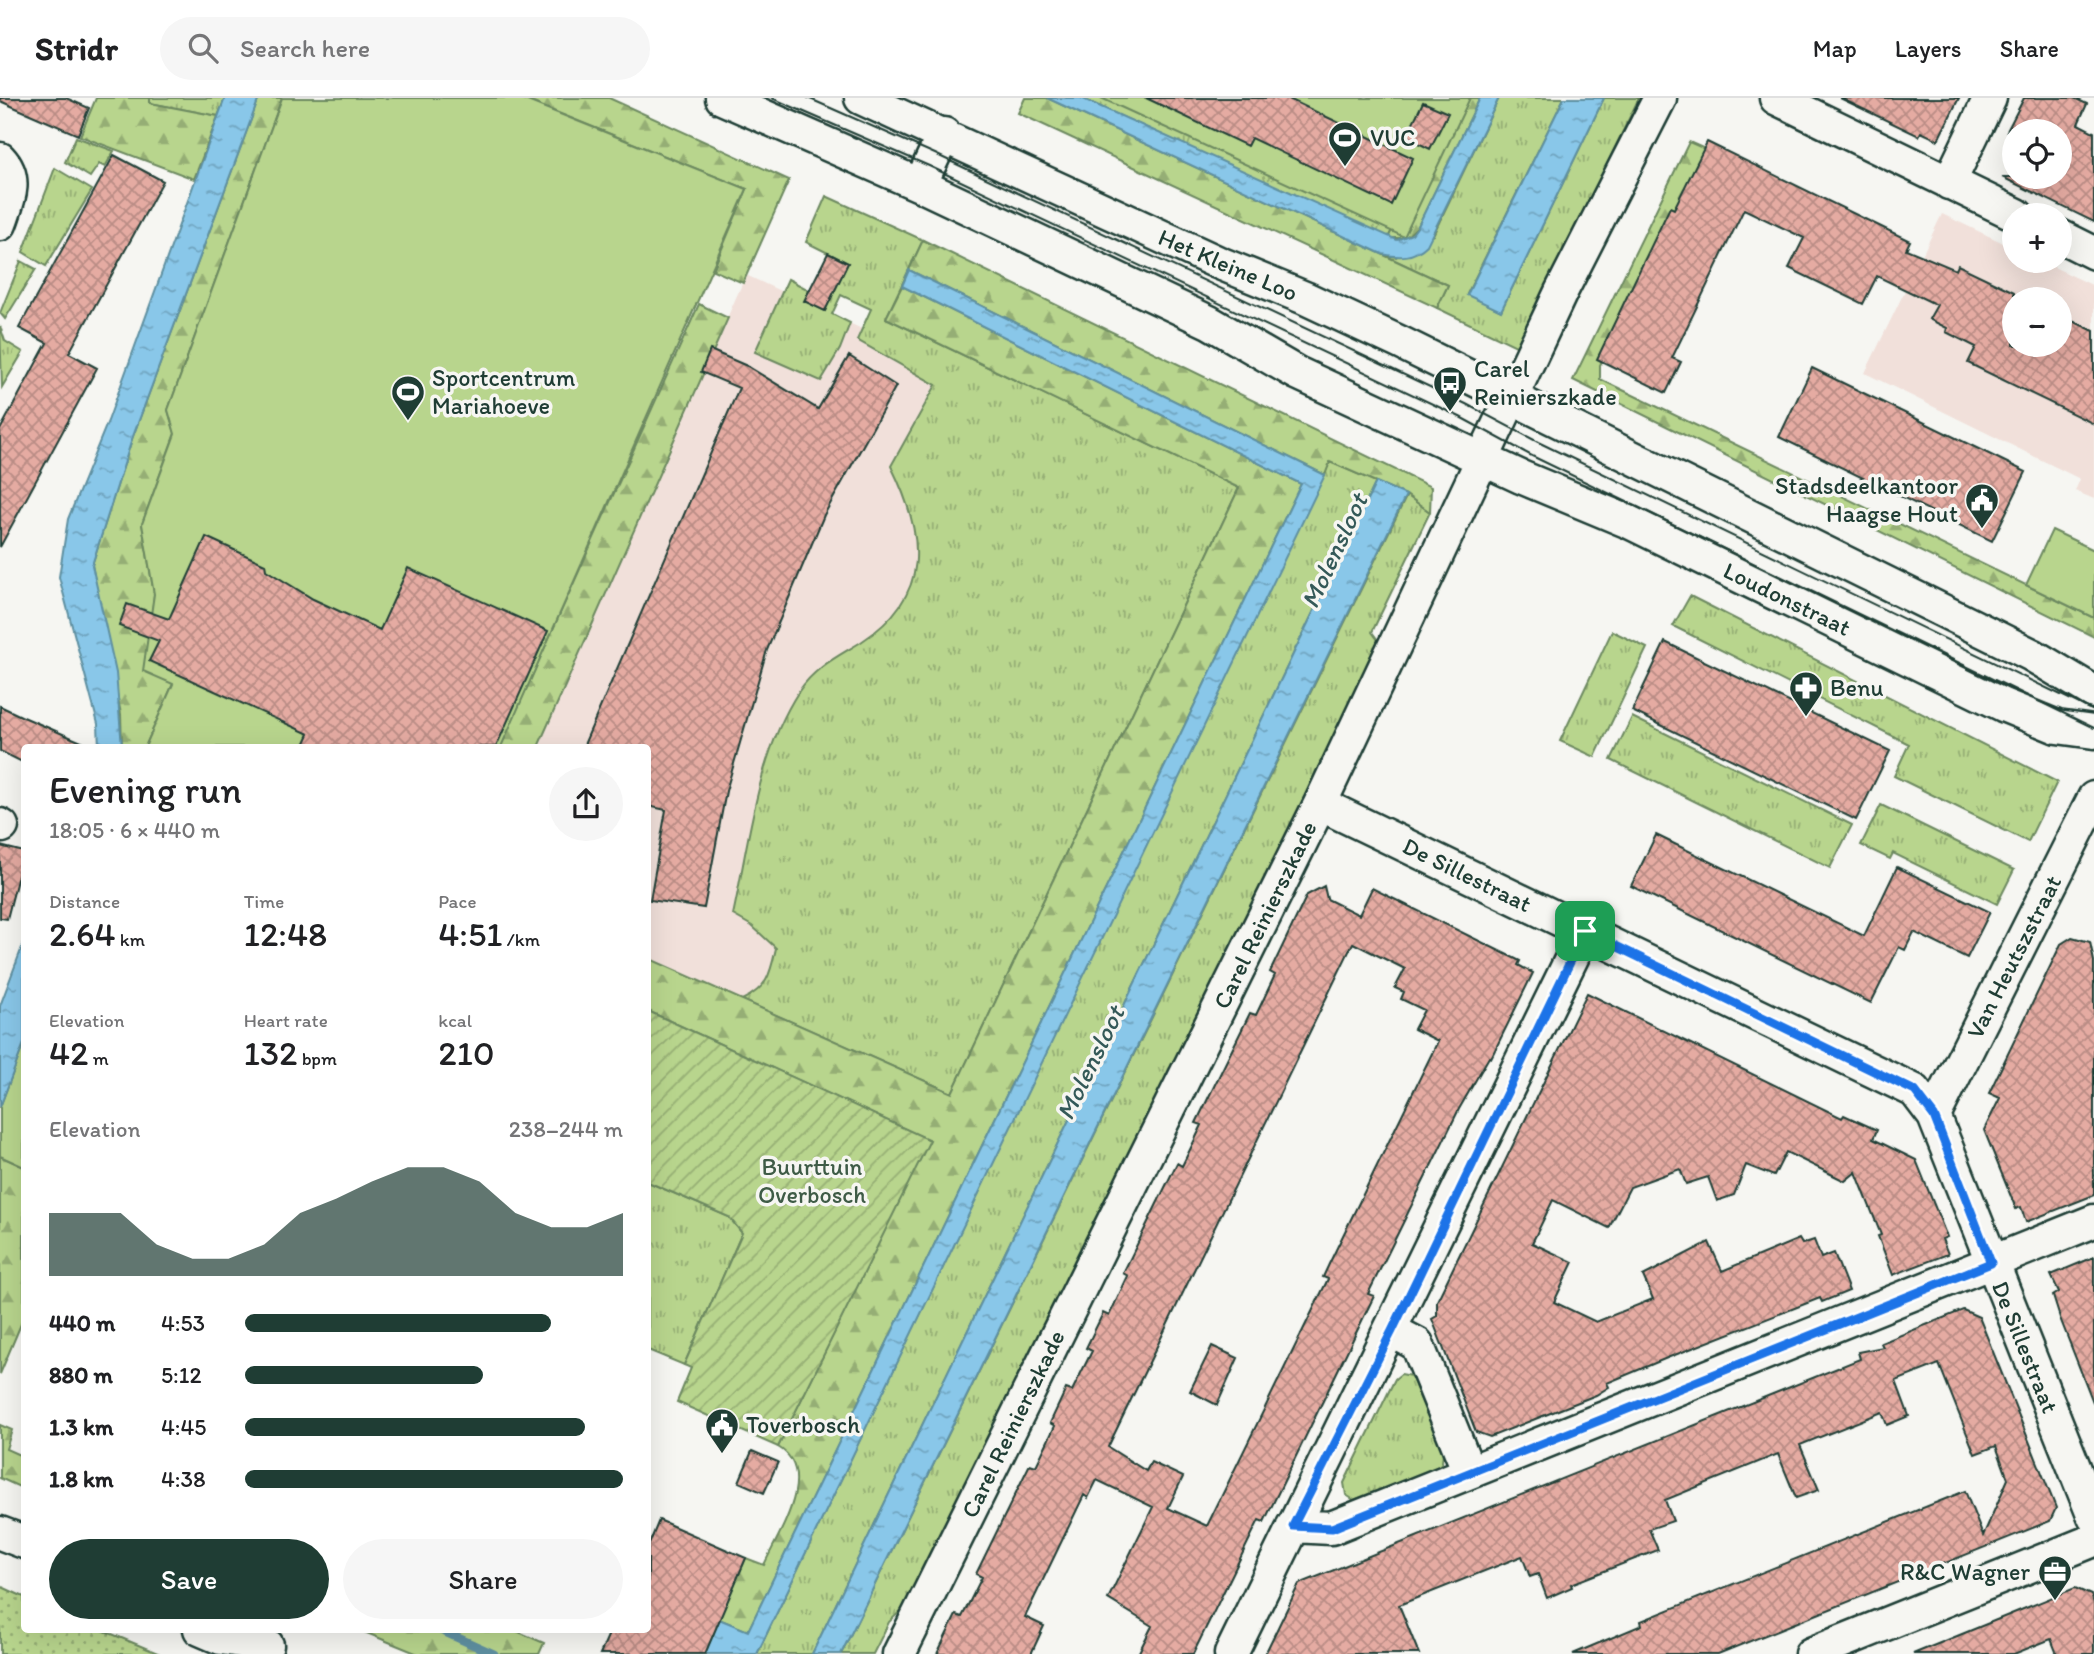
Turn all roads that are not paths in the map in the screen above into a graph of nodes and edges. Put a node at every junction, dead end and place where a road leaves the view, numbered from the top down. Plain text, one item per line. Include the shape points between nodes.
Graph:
1 (722, 98) edge
2 (861, 98) edge
3 (1660, 98) edge
4 (1776, 98) edge
5 (1990, 98) edge
6 (944, 134) junction
7 (0, 159) edge
8 (1950, 183) junction
9 (920, 185) junction
10 (2002, 208) edge
11 (0, 224) edge
12 (2072, 242) edge
13 (2094, 253) edge
14 (1511, 397) junction
15 (1481, 459) junction
16 (2094, 692) edge
17 (2094, 733) edge
18 (2094, 798) edge
19 (1320, 804) junction
20 (1585, 931) junction
21 (1934, 1116) junction
22 (2094, 1221) edge
23 (1991, 1263) junction
24 (1392, 1331) junction
25 (1469, 1472) junction
26 (2094, 1517) edge
27 (1293, 1526) junction
28 (0, 1533) edge
29 (2094, 1540) edge
30 (21, 1541) edge
31 (209, 1633) edge
32 (266, 1643) edge
33 (899, 1654) edge
34 (1231, 1654) edge
35 (1811, 1654) edge

1 - 9 street
2 - 6 street, Het Kleine Loo
3 - 14 street, Carel Reinierszkade
4 - 8 street
5 - 8 street
6 - 9 street
6 - 14 street, Het Kleine Loo
7 - 11 street via 12,178
8 - 10 street
9 - 15 street via 1209,322 1297,373
12 - 13 street
14 - 15 street, Carel Reinierszkade
14 - 16 street via 2032,655
15 - 17 street, Loudonstraat via 1629,522 2003,705 2057,727
15 - 19 street, Carel Reinierszkade
18 - 21 street, Van Heutszstraat
19 - 20 street, De Sillestraat
19 - 33 street, Carel Reinierszkade
20 - 21 street, De Sillestraat via 1915,1091
20 - 24 street
21 - 23 street, De Sillestraat
22 - 23 street
23 - 25 street
23 - 26 street, De Sillestraat
24 - 25 street via 1417,1344
24 - 27 street
25 - 27 street via 1332,1528
27 - 34 street
28 - 30 street
29 - 35 street
31 - 32 street

